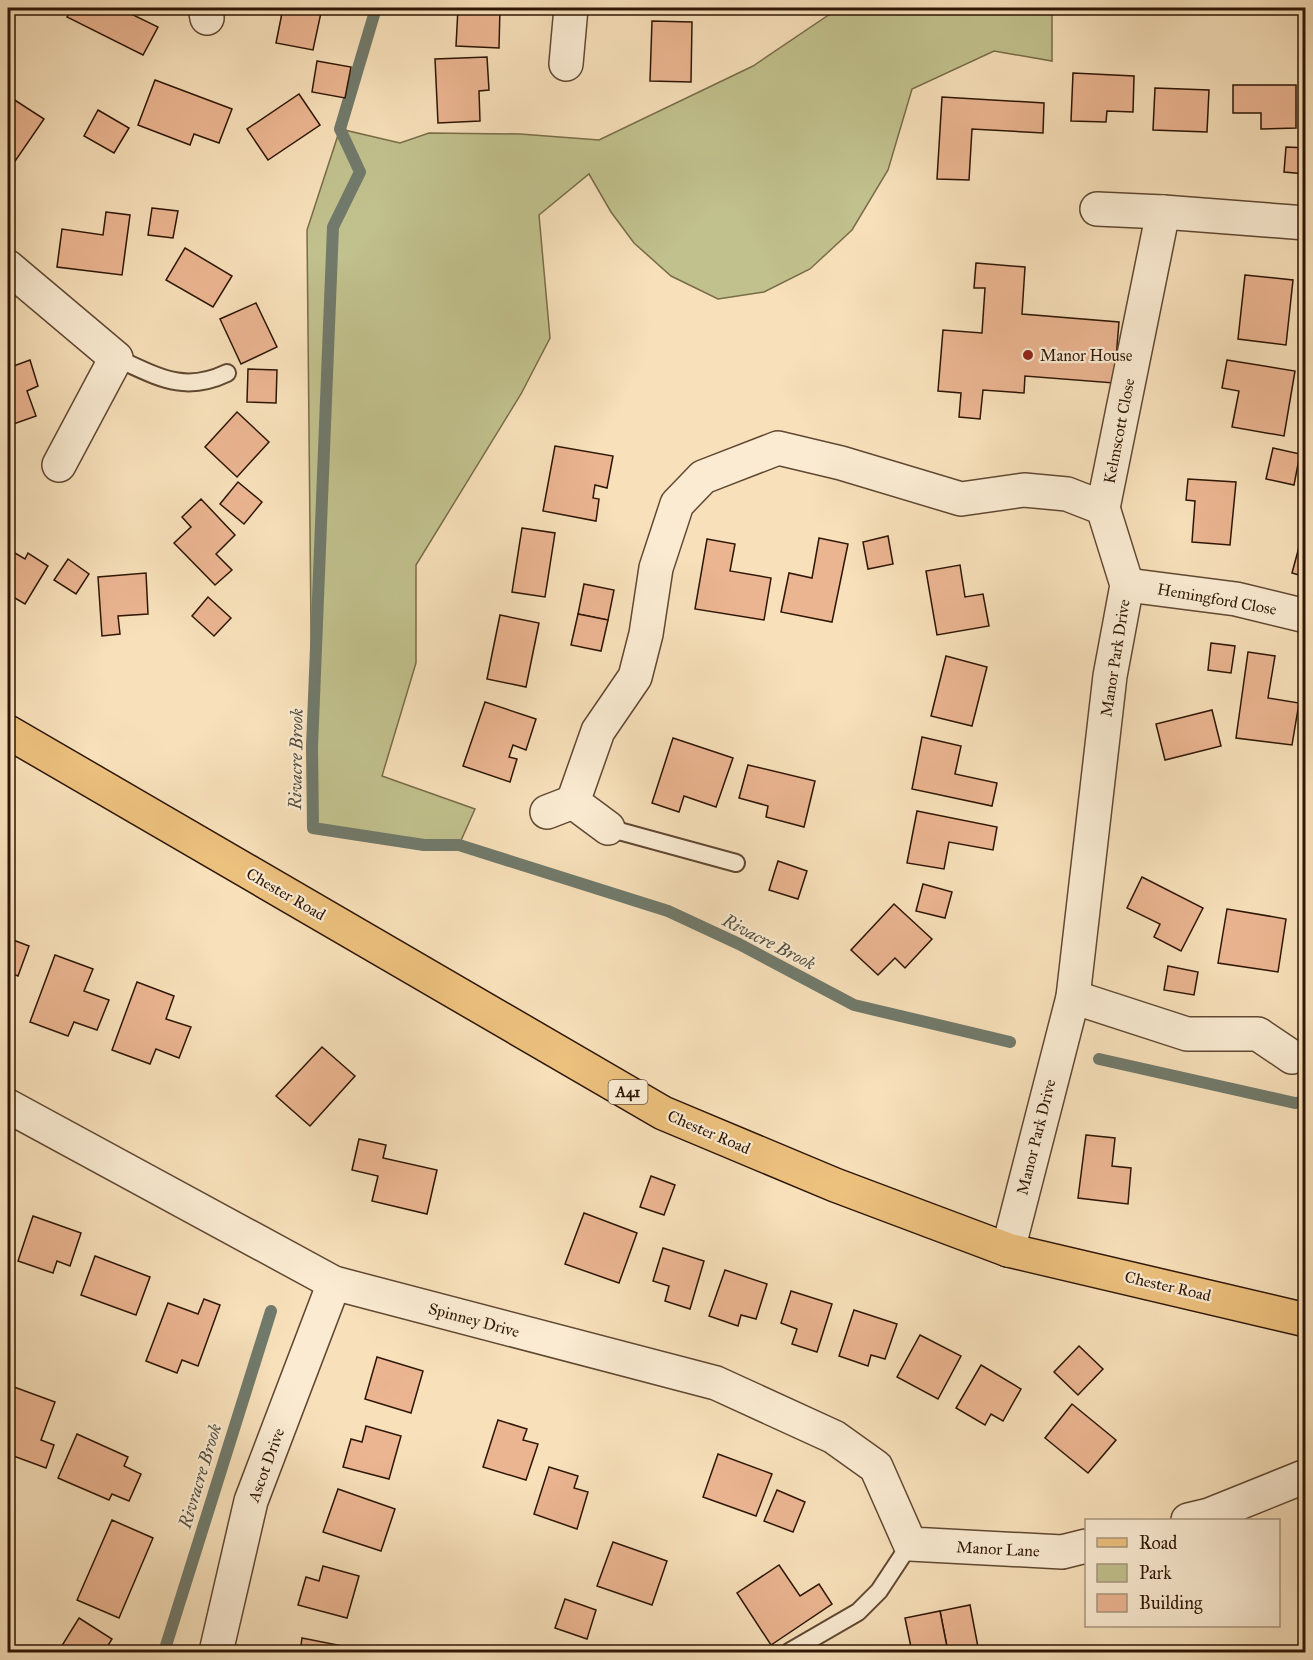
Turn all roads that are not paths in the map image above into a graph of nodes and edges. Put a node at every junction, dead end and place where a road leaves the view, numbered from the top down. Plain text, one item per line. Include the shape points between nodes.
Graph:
1 (571, 8) edge
2 (566, 64) dead end
3 (1097, 209) dead end
4 (1163, 212) junction
5 (1305, 223) edge
6 (8, 267) edge
7 (116, 358) junction
8 (228, 373) dead end
9 (59, 465) dead end
10 (1103, 508) junction
11 (1127, 585) junction
12 (1305, 616) edge
13 (8, 732) edge
14 (608, 828) joint
15 (736, 863) dead end
16 (1073, 997) junction
17 (1299, 1057) edge
18 (8, 1106) edge
19 (1008, 1250) junction
20 (334, 1283) junction
21 (1305, 1320) edge
22 (1305, 1476) edge
23 (1195, 1519) edge
24 (910, 1544) junction
25 (1085, 1546) edge
26 (216, 1653) edge
27 (789, 1653) edge

1 - 2 street
3 - 4 street
4 - 5 street
4 - 10 street, Kelmscott Close
6 - 7 street
7 - 8 lane via 185,384 208,382
7 - 9 street
10 - 11 street, Manor Park Drive
10 - 14 street via 1067,494 1024,490 961,500 841,462 778,448 704,477 677,504 656,568 635,677 598,731 560,807
11 - 12 street, Hemingford Close via 1236,599
11 - 16 street, Manor Park Drive via 1110,676
13 - 19 main road, Chester Road / A41 via 663,1113 835,1185
14 - 15 lane
16 - 17 street via 1187,1034 1258,1034
16 - 19 street, Manor Park Drive
18 - 20 street, Spinney Drive
19 - 21 main road, Chester Road / A41
20 - 24 street, Spinney Drive via 716,1383 834,1437 876,1467
20 - 26 street, Ascot Drive via 251,1501
22 - 23 street
24 - 25 street, Manor Lane via 1062,1552
24 - 27 lane via 879,1591 858,1612

